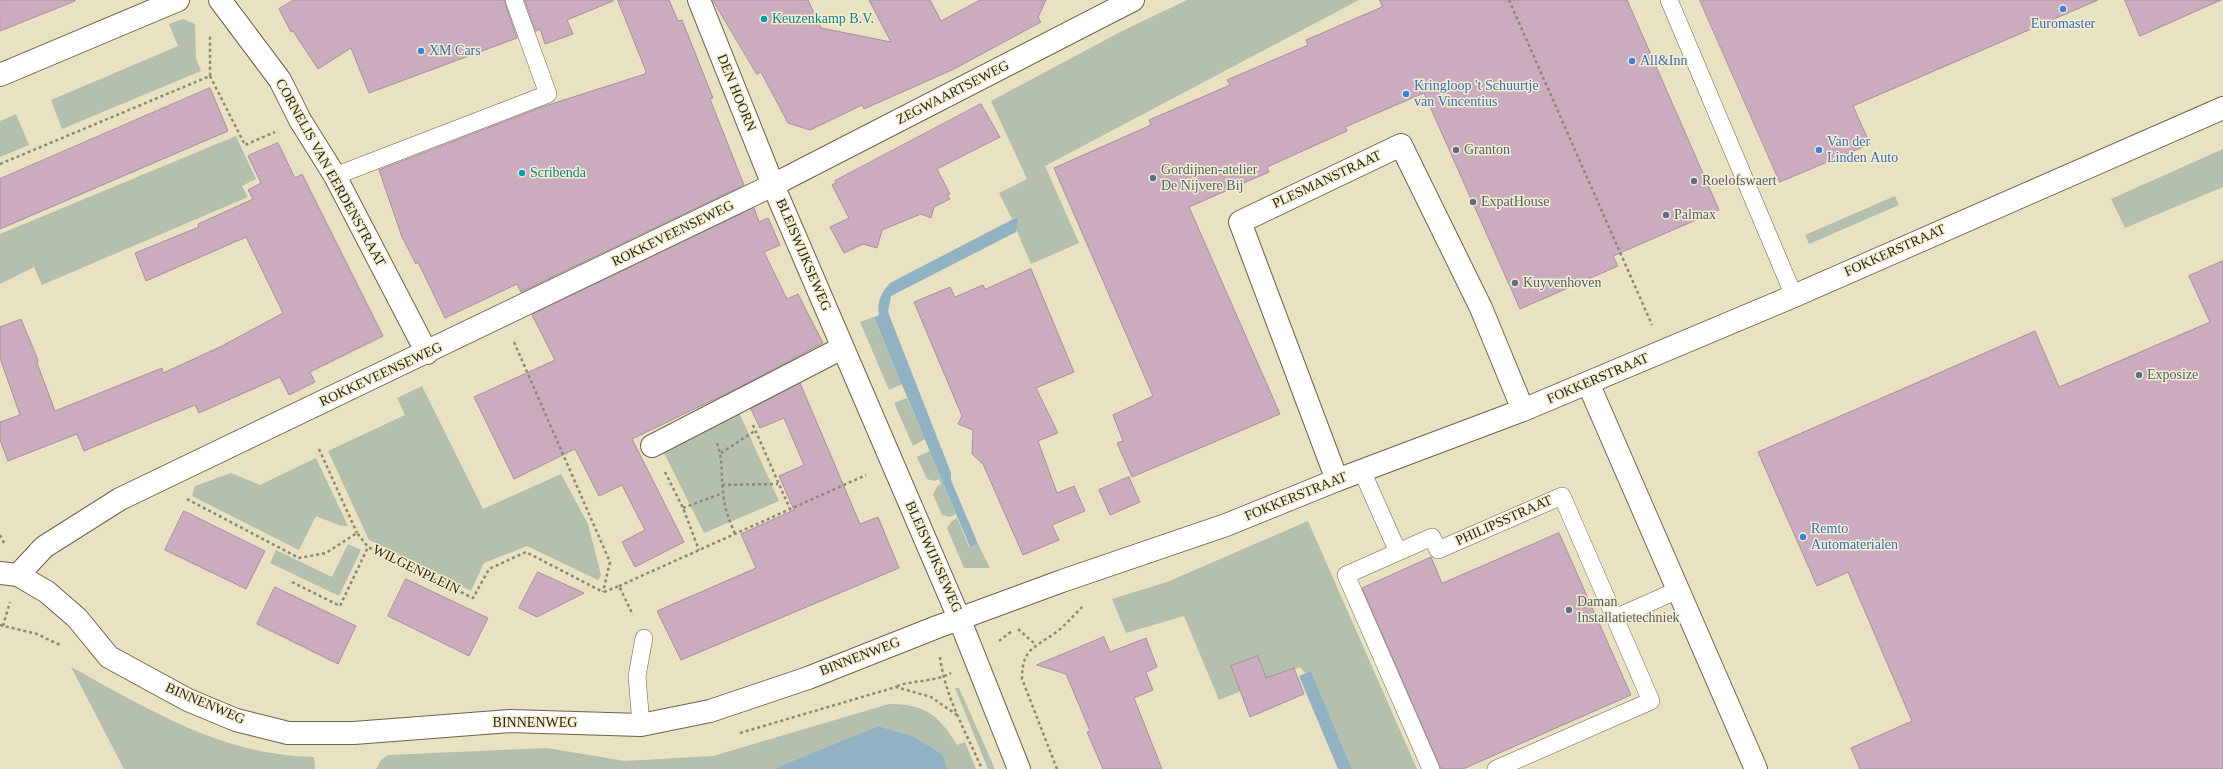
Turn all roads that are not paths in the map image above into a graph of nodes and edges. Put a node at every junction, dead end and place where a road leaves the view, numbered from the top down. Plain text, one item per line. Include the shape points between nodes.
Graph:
1 (178, 0) edge
2 (220, 0) edge
3 (514, 0) edge
4 (699, 0) edge
5 (1133, 0) edge
6 (1669, 0) edge
7 (0, 75) edge
8 (2223, 108) edge
9 (335, 176) junction
10 (773, 185) junction
11 (1794, 296) junction
12 (842, 348) junction
13 (427, 353) junction
14 (1588, 383) junction
15 (1523, 410) junction
16 (652, 446) road end
17 (1362, 471) junction
18 (1337, 480) junction
19 (1398, 552) junction
20 (9, 574) edge
21 (1678, 590) junction
22 (959, 618) junction
23 (1615, 618) junction
24 (644, 638) road end
25 (641, 725) junction
26 (1019, 769) edge
27 (1431, 769) edge
28 (1496, 769) edge
29 (1756, 769) edge

1 - 7 street
2 - 9 street, CORNELIS VAN EERDENSTRAAT via 280,80 300,120
3 - 9 lane via 548,94
4 - 10 street, DEN HOORN
5 - 10 street, ZEGWAARTSEWEG
6 - 11 lane
8 - 11 street, FOKKERSTRAAT
9 - 13 street, CORNELIS VAN EERDENSTRAAT
10 - 12 street, BLEISWIJKSEWEG
10 - 13 street, ROKKEVEENSEWEG
11 - 14 street, FOKKERSTRAAT
12 - 16 street
12 - 22 street, BLEISWIJKSEWEG
13 - 20 street, ROKKEVEENSEWEG via 120,499 44,547
14 - 15 street, FOKKERSTRAAT
14 - 21 street
15 - 17 street, FOKKERSTRAAT
15 - 18 street, PLESMANSTRAAT via 1481,308 1401,145 1240,222
17 - 18 street, FOKKERSTRAAT
17 - 19 lane
18 - 22 street, FOKKERSTRAAT via 1226,525 1136,554
19 - 23 lane, PHILIPSSTRAAT via 1432,537 1438,550 1562,496
19 - 27 lane, PHILIPSSTRAAT via 1346,575
20 - 25 street, BINNENWEG via 47,592 77,618 109,657 188,700 236,720 288,733 354,733 510,721
21 - 23 lane
21 - 29 street
22 - 25 street, BINNENWEG via 808,678 710,711
22 - 26 street, BLEISWIJKSEWEG
23 - 28 lane, PHILIPSSTRAAT via 1651,701
24 - 25 lane via 637,676

